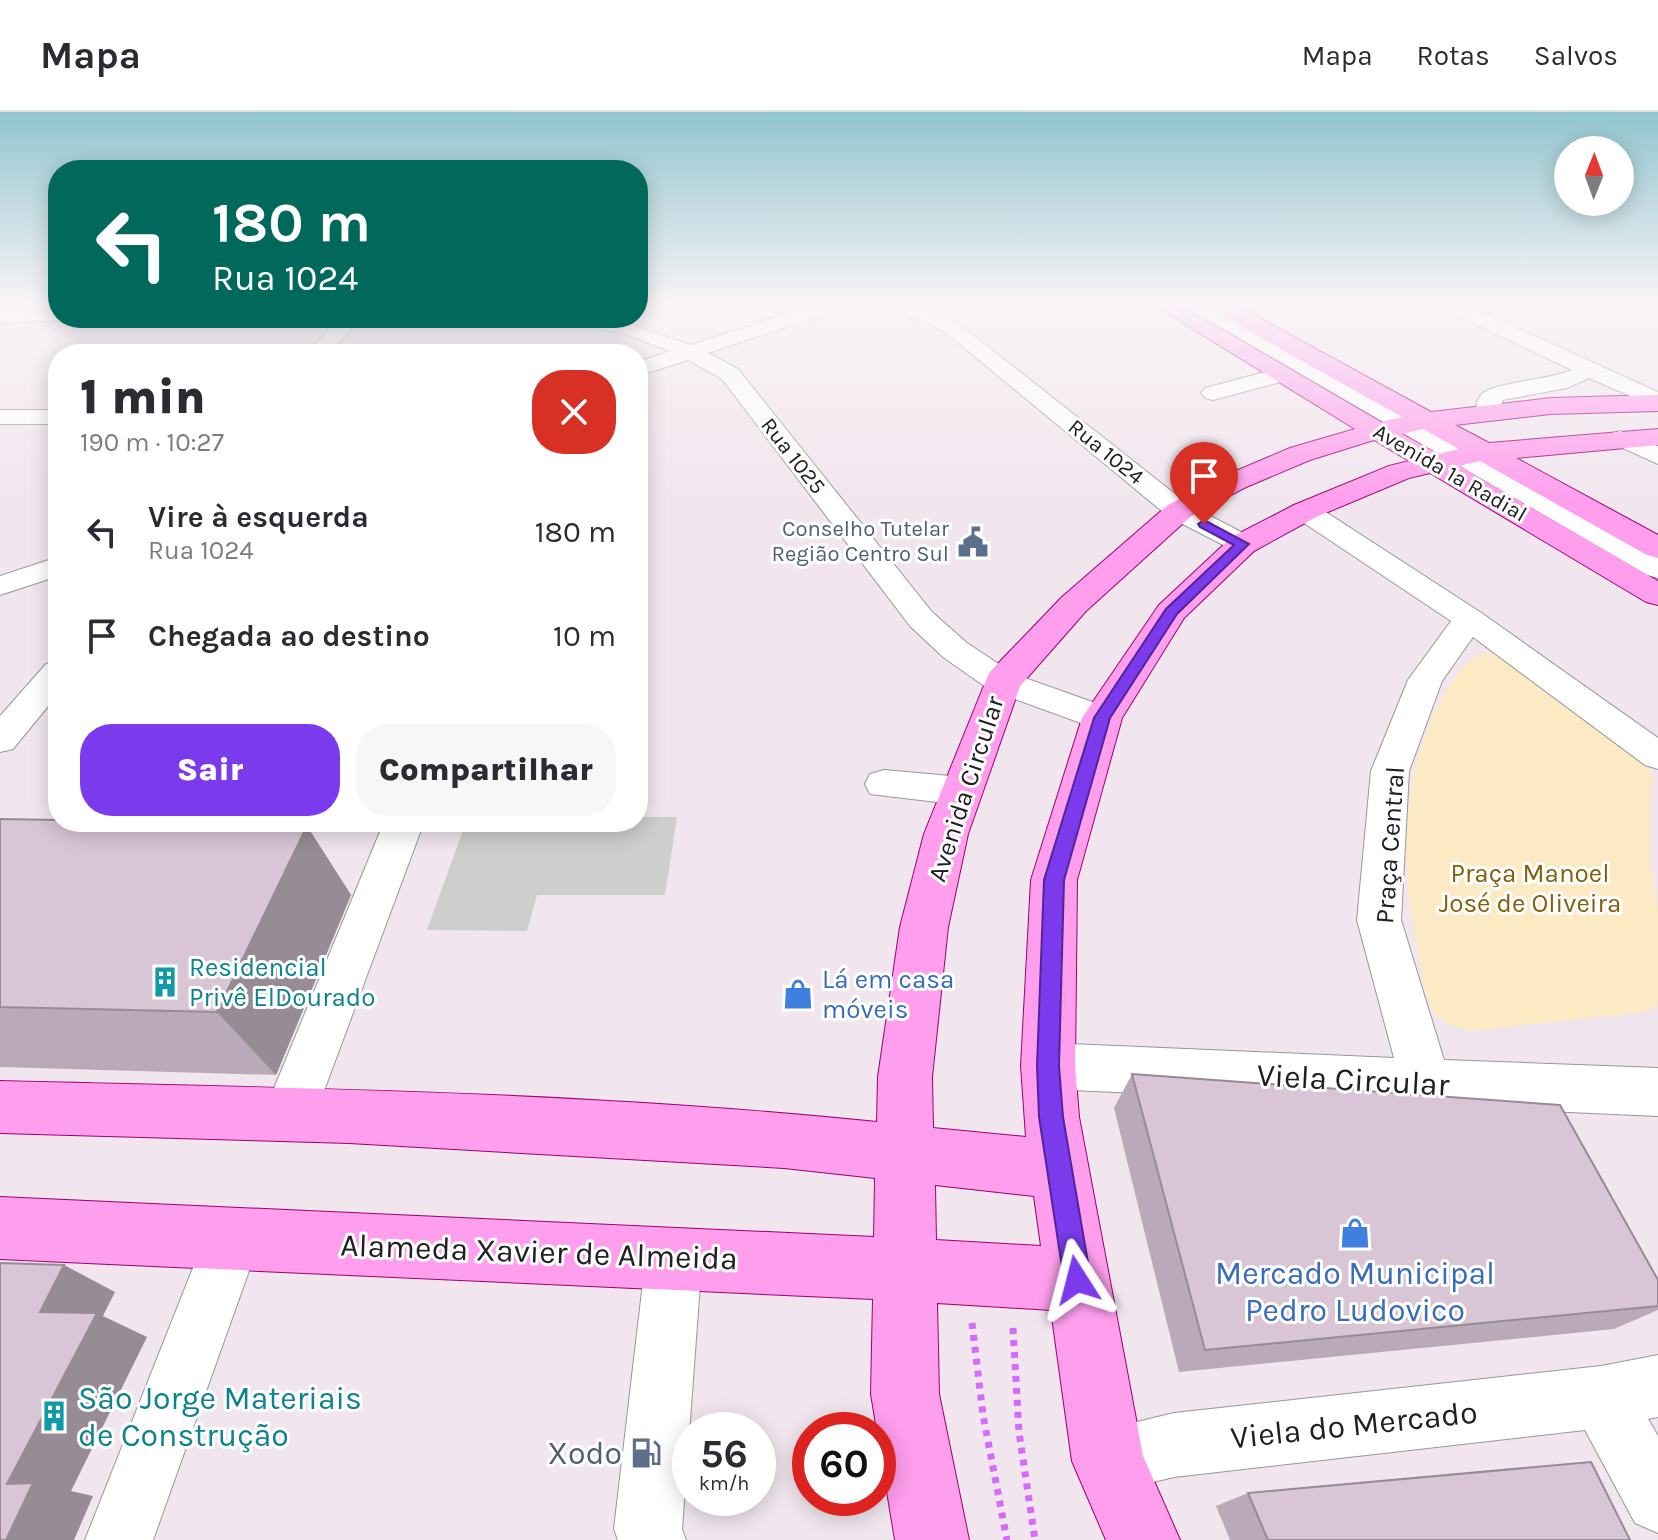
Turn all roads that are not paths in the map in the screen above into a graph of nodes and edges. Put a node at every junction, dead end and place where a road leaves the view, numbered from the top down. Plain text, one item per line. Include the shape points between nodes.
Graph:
1 (1587, 368) edge
2 (721, 369) edge
3 (1003, 369) edge
4 (1270, 369) edge
5 (1304, 369) edge
6 (1315, 369) edge
7 (1588, 369) edge
8 (1280, 375) junction
9 (1213, 393) dead end
10 (1658, 402) edge
11 (1488, 413) junction
12 (0, 417) edge
13 (48, 417) edge
14 (1403, 425) junction
15 (1658, 437) edge
16 (1621, 438) junction
17 (1658, 456) edge
18 (1461, 457) junction
19 (1179, 511) junction
20 (1305, 511) junction
21 (1243, 544) junction
22 (1658, 548) edge
23 (48, 569) edge
24 (1658, 569) edge
25 (0, 586) edge
26 (1658, 595) edge
27 (1469, 619) junction
28 (1002, 682) junction
29 (48, 684) edge
30 (1102, 718) junction
31 (0, 740) edge
32 (1658, 756) edge
33 (884, 784) dead end
34 (962, 791) junction
35 (400, 832) edge
36 (1048, 1066) junction
37 (1426, 1084) junction
38 (1658, 1092) edge
39 (0, 1107) edge
40 (289, 1115) junction
41 (903, 1152) junction
42 (1061, 1170) junction
43 (0, 1228) edge
44 (232, 1240) junction
45 (674, 1257) junction
46 (962, 1273) junction
47 (1077, 1280) junction
48 (1629, 1392) edge
49 (1108, 1461) junction
50 (1658, 1500) edge
51 (119, 1540) edge
52 (652, 1540) edge
53 (932, 1540) edge
54 (1143, 1540) edge

1 - 11 street via 1581,376 1496,394 1489,400
2 - 28 street, Rua 1025 via 921,619
3 - 19 street, Rua 1024
4 - 8 main road, Avenida 1ª Radial
5 - 14 street
6 - 14 main road, Avenida 1ª Radial
7 - 10 street
8 - 9 street
8 - 14 main road, Avenida 1ª Radial
10 - 11 main road, Avenida Circular
11 - 14 main road, Avenida Circular
12 - 13 street
14 - 18 main road, Avenida 1ª Radial
14 - 18 main road, Avenida 1ª Radial
14 - 19 main road, Avenida Circular via 1300,454
15 - 16 main road
16 - 17 street
16 - 18 main road
18 - 20 main road via 1399,472
18 - 22 main road, Avenida 1ª Radial
18 - 24 street
18 - 26 main road, Avenida 1ª Radial
19 - 21 street, Rua 1024
19 - 28 main road, Avenida Circular via 1074,604
20 - 21 main road
20 - 27 street
21 - 30 main road via 1171,612
23 - 25 street
27 - 32 street
27 - 37 street, Praça Central via 1425,680 1390,771 1379,920
28 - 30 street, Rua 1025
28 - 34 main road, Avenida Circular
29 - 31 street
30 - 36 main road via 1054,880
33 - 34 street
34 - 41 main road, Avenida Circular via 924,927 905,1077
35 - 40 street
36 - 37 street, Viela Circular
36 - 42 main road
37 - 38 street, Viela Circular
39 - 40 main road
40 - 41 main road via 784,1140
41 - 42 main road
41 - 46 main road, Avenida Circular
42 - 47 main road
43 - 44 main road, Alameda Xavier de Almeida
44 - 45 main road, Alameda Xavier de Almeida
44 - 51 street
45 - 46 main road, Alameda Xavier de Almeida
45 - 52 street via 648,1529
46 - 47 main road, Alameda Xavier de Almeida
46 - 53 main road, Avenida Circular via 905,1394
47 - 49 main road
48 - 49 street, Viela do Mercado via 1174,1445
48 - 50 street, Viela do Mercado
49 - 54 main road

